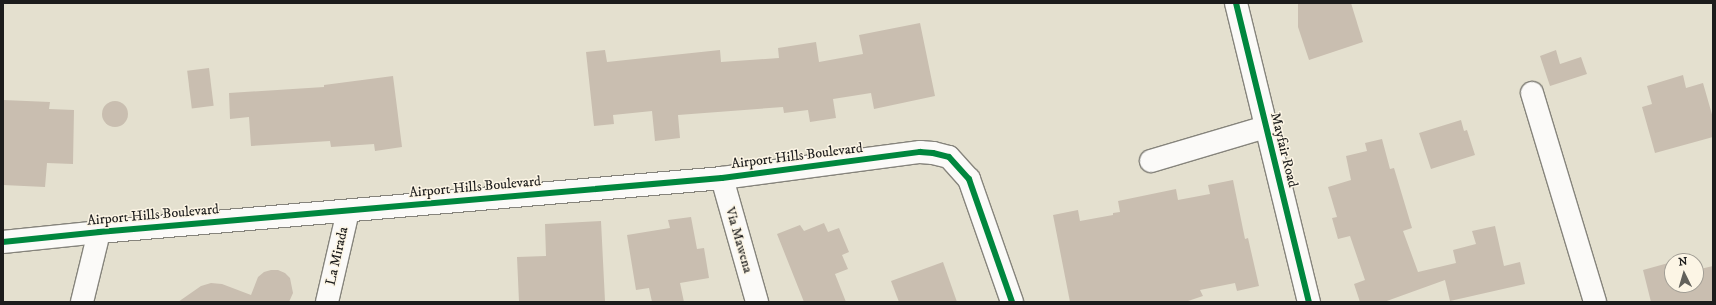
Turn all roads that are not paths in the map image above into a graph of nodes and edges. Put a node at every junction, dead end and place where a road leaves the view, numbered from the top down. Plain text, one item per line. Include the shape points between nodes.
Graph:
1 (1236, 3) edge
2 (1532, 92) dead end
3 (1266, 127) junction
4 (1151, 161) dead end
5 (722, 178) junction
6 (348, 210) junction
7 (99, 232) junction
8 (3, 242) edge
9 (82, 302) edge
10 (327, 302) edge
11 (757, 302) edge
12 (1012, 302) edge
13 (1309, 302) edge
14 (1595, 302) edge

1 - 3 street, Mayfair Road
2 - 14 street
3 - 4 street
3 - 13 street, Mayfair Road
5 - 6 street, Airport Hills Boulevard
5 - 11 street, Via Mawena
5 - 12 street, Airport Hills Boulevard via 920,152 948,157 969,179
6 - 7 street, Airport Hills Boulevard
6 - 10 street, La Mirada
7 - 8 street, Airport Hills Boulevard
7 - 9 street

